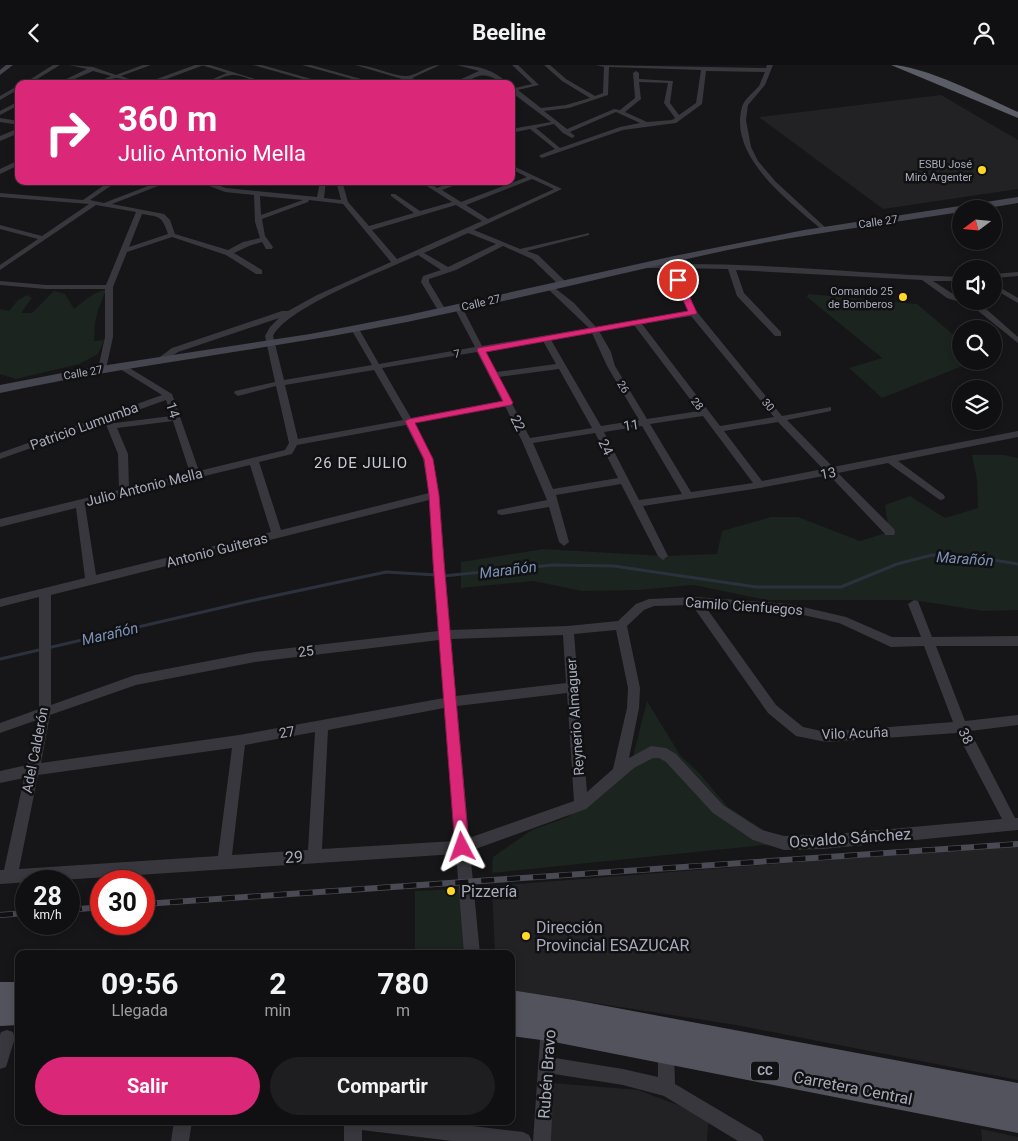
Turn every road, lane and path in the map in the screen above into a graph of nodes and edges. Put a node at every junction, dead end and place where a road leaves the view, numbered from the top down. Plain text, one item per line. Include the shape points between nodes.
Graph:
1 (57, 65) edge
2 (72, 65) edge
3 (101, 65) edge
4 (148, 65) edge
5 (203, 65) edge
6 (256, 65) edge
7 (304, 65) edge
8 (358, 65) edge
9 (437, 65) edge
10 (460, 65) edge
11 (515, 65) edge
12 (547, 65) edge
13 (599, 65) edge
14 (607, 65) edge
15 (895, 65) edge
16 (908, 65) edge
17 (635, 67) junction
18 (670, 67) edge
19 (722, 67) edge
20 (249, 68) dead end
21 (337, 68) dead end
22 (704, 68) junction
23 (769, 68) edge
24 (93, 69) junction
25 (242, 71) dead end
26 (330, 71) junction
27 (484, 71) junction
28 (233, 74) junction
29 (117, 76) junction
30 (408, 78) junction
31 (32, 80) edge
32 (67, 80) edge
33 (106, 80) edge
34 (128, 80) edge
35 (158, 80) edge
36 (215, 80) edge
37 (255, 80) edge
38 (311, 80) joint
39 (363, 80) edge
40 (404, 80) edge
41 (415, 80) edge
42 (468, 80) edge
43 (503, 80) edge
44 (636, 80) junction
45 (0, 87) edge
46 (15, 88) edge
47 (515, 89) edge
48 (15, 90) edge
49 (515, 93) edge
50 (0, 98) edge
51 (594, 98) junction
52 (15, 105) edge
53 (1018, 109) edge
54 (539, 110) junction
55 (621, 112) junction
56 (0, 113) edge
57 (1018, 115) edge
58 (678, 118) junction
59 (0, 120) edge
60 (15, 122) edge
61 (553, 123) junction
62 (646, 124) junction
63 (532, 128) junction
64 (515, 130) edge
65 (15, 132) edge
66 (565, 132) junction
67 (10, 134) junction
68 (15, 135) edge
69 (0, 139) edge
70 (580, 141) junction
71 (558, 149) junction
72 (542, 156) dead end
73 (15, 163) edge
74 (515, 169) edge
75 (0, 172) edge
76 (532, 177) junction
77 (515, 183) edge
78 (109, 185) edge
79 (157, 185) edge
80 (207, 185) edge
81 (322, 185) edge
82 (341, 185) edge
83 (429, 185) edge
84 (452, 185) edge
85 (510, 185) edge
86 (437, 190) junction
87 (257, 194) junction
88 (0, 195) edge
89 (393, 195) dead end
90 (310, 199) junction
91 (320, 200) junction
92 (85, 201) junction
93 (1018, 201) edge
94 (344, 202) junction
95 (95, 203) junction
96 (1002, 203) edge
97 (106, 204) junction
98 (458, 204) junction
99 (140, 210) junction
100 (952, 210) edge
101 (419, 214) junction
102 (258, 218) junction
103 (487, 221) junction
104 (0, 227) edge
105 (368, 229) junction
106 (824, 229) junction
107 (468, 230) junction
108 (587, 234) dead end
109 (172, 235) junction
110 (42, 238) junction
111 (262, 240) junction
112 (502, 244) junction
113 (269, 247) dead end
114 (122, 251) junction
115 (520, 251) junction
116 (418, 252) junction
117 (229, 253) junction
118 (395, 262) junction
119 (670, 263) junction
120 (731, 266) junction
121 (0, 268) edge
122 (259, 271) dead end
123 (447, 271) junction
124 (1018, 274) edge
125 (1002, 275) edge
126 (924, 278) junction
127 (952, 279) edge
128 (0, 283) edge
129 (563, 284) junction
130 (109, 287) junction
131 (551, 287) junction
132 (1002, 291) edge
133 (952, 297) edge
134 (1018, 301) edge
135 (306, 305) junction
136 (459, 309) junction
137 (982, 310) edge
138 (443, 312) junction
139 (693, 313) junction
140 (636, 322) junction
141 (355, 329) junction
142 (594, 329) junction
143 (778, 334) dead end
144 (546, 338) junction
145 (1018, 341) edge
146 (271, 344) junction
147 (481, 350) junction
148 (157, 362) junction
149 (562, 366) junction
150 (123, 367) junction
151 (377, 368) junction
152 (102, 369) junction
153 (494, 375) junction
154 (280, 383) junction
155 (0, 389) edge
156 (238, 393) dead end
157 (169, 396) junction
158 (508, 403) junction
159 (828, 409) dead end
160 (704, 413) junction
161 (176, 417) junction
162 (780, 419) junction
163 (110, 421) junction
164 (409, 421) junction
165 (645, 423) junction
166 (717, 429) junction
167 (598, 430) junction
168 (1018, 434) edge
169 (527, 441) junction
170 (292, 447) junction
171 (0, 456) edge
172 (890, 460) junction
173 (254, 461) junction
174 (832, 472) junction
175 (195, 475) junction
176 (622, 481) junction
177 (760, 485) junction
178 (124, 492) junction
179 (434, 495) junction
180 (688, 495) junction
181 (940, 497) dead end
182 (551, 498) junction
183 (80, 503) junction
184 (636, 504) junction
185 (502, 512) dead end
186 (0, 523) edge
187 (890, 532) dead end
188 (277, 535) junction
189 (564, 542) dead end
190 (663, 556) dead end
191 (91, 581) junction
192 (45, 592) junction
193 (695, 601) junction
194 (0, 603) edge
195 (914, 604) dead end
196 (621, 625) junction
197 (568, 630) junction
198 (444, 635) junction
199 (1018, 641) edge
200 (927, 643) junction
201 (573, 687) junction
202 (451, 702) junction
203 (45, 711) junction
204 (1018, 720) edge
205 (322, 725) junction
206 (961, 727) junction
207 (0, 728) edge
208 (239, 741) junction
209 (32, 770) junction
210 (618, 773) junction
211 (0, 777) edge
212 (581, 805) junction
213 (1015, 825) edge
214 (462, 847) junction
215 (315, 856) junction
216 (224, 861) junction
217 (5, 877) edge
218 (472, 950) edge
219 (15, 993) edge
220 (0, 994) edge
221 (515, 1004) edge
222 (15, 1013) edge
223 (0, 1014) edge
224 (550, 1018) junction
225 (515, 1022) edge
226 (7, 1038) dead end
227 (666, 1052) junction
228 (0, 1061) edge
229 (547, 1065) junction
230 (667, 1088) junction
231 (1018, 1096) edge
232 (1018, 1120) edge
233 (182, 1125) edge
234 (353, 1125) edge
235 (391, 1125) edge
236 (180, 1141) edge
237 (353, 1141) edge
238 (523, 1141) edge
239 (542, 1141) edge
240 (755, 1141) edge

1 - 31 street
2 - 24 street
3 - 24 street
4 - 29 street
5 - 28 street
5 - 35 street
6 - 20 street
6 - 38 street
7 - 26 street
8 - 30 street
9 - 30 street
10 - 27 street
11 - 47 street via 536,84
12 - 51 street via 564,80
13 - 14 street
14 - 17 street
14 - 51 street via 606,94
15 - 57 highway
16 - 53 highway
17 - 18 street
17 - 44 street
18 - 22 street
19 - 22 street
19 - 23 street
21 - 26 street
22 - 58 street via 699,105
23 - 106 street via 762,85 745,105 743,120 748,147 755,162
24 - 29 street
24 - 32 street
25 - 28 street
26 - 38 street
26 - 39 street
27 - 42 street
27 - 43 street
28 - 36 street
28 - 37 street
29 - 33 street
29 - 34 street
30 - 40 street
30 - 41 street
44 - 55 street via 638,99
44 - 58 street via 671,83 667,103
45 - 46 street
48 - 50 street
49 - 54 street
51 - 54 street via 568,107
52 - 56 street
54 - 61 street
55 - 62 street
55 - 66 street via 616,110
58 - 62 street via 674,122
59 - 60 street
61 - 63 street
61 - 66 street
62 - 70 street
63 - 64 street
63 - 71 street
65 - 67 street
66 - 70 street
67 - 68 street
67 - 69 street
70 - 71 street
71 - 72 street
73 - 75 street
74 - 76 street
76 - 77 street
76 - 103 street via 559,189
78 - 92 street
79 - 97 street
80 - 87 street
81 - 91 street
82 - 94 street
83 - 86 street
84 - 86 street
85 - 98 street
86 - 98 street
87 - 90 street
87 - 102 street
88 - 92 street
89 - 101 street
90 - 91 street
90 - 102 street
91 - 94 street
92 - 95 street
93 - 96 main road
94 - 105 street
95 - 97 street
95 - 110 street
97 - 99 street
98 - 101 street
98 - 103 street
99 - 109 street via 166,217
99 - 114 street
100 - 106 main road, Calle 27
101 - 105 street
102 - 111 street
103 - 107 street
104 - 110 street
105 - 118 street
106 - 119 main road, Calle 27
107 - 112 street
107 - 116 street
108 - 115 street
109 - 114 street
109 - 117 street
110 - 121 street
111 - 113 street
111 - 117 street
112 - 115 street
112 - 123 street
114 - 130 street
115 - 129 street via 535,257
116 - 118 street
116 - 123 street
117 - 122 street
118 - 135 street
119 - 120 street
119 - 129 main road, Calle 27
119 - 139 street, 30
120 - 126 street
120 - 143 street via 740,294
123 - 138 street via 426,278 425,282
124 - 125 street
126 - 127 street
126 - 133 street
128 - 130 street
129 - 131 main road, Calle 27
130 - 152 street via 109,337
131 - 136 main road, Calle 27
131 - 142 street, 26
132 - 134 street
135 - 146 street via 276,324 270,331
135 - 148 street via 175,350
136 - 138 main road, Calle 27
136 - 147 street, 22
137 - 145 street
138 - 141 main road, Calle 27
139 - 140 street, 7
139 - 162 street, 30
140 - 142 street, 7
140 - 160 street, 28
141 - 146 main road, Calle 27
141 - 151 street
142 - 144 street, 7
142 - 165 street, 26 via 605,346 611,366
144 - 147 street, 7
144 - 149 street, 24
146 - 148 main road, Calle 27
146 - 154 street
147 - 151 street, 7
147 - 153 street, 22
148 - 150 main road, Calle 27
149 - 153 street
149 - 167 street, 24
150 - 152 main road, Calle 27
150 - 157 street, 14
151 - 154 street, 7
151 - 164 street
152 - 155 main road, Calle 27
153 - 158 street, 22
154 - 156 street, 7
154 - 170 street
157 - 161 street, 14
157 - 163 street, Patricio Lumumba
158 - 164 street, Julio Antonio Mella
158 - 169 street, 22
159 - 162 street
160 - 165 street, 11
160 - 166 street, 28
161 - 163 street
161 - 175 street, 14
162 - 166 street
162 - 174 street, 30
163 - 171 street, Patricio Lumumba
163 - 178 street via 123,454
164 - 170 street, Julio Antonio Mella
164 - 179 street via 428,459
165 - 167 street, 11
165 - 180 street, 26
166 - 177 street, 28
167 - 169 street, 11
167 - 176 street, 24
168 - 172 street, 13
169 - 182 street, 22
170 - 173 street, Julio Antonio Mella
172 - 174 street, 13
172 - 181 street
173 - 175 street, Julio Antonio Mella
173 - 188 street
174 - 177 street, 13
174 - 187 street, 30
175 - 178 street, Julio Antonio Mella
176 - 182 street
176 - 184 street, 24
177 - 180 street, 13
178 - 183 street, Julio Antonio Mella
179 - 188 street, Antonio Guiteras
179 - 198 street
180 - 184 street, 13
182 - 185 street
182 - 189 street, 22
183 - 186 street, Julio Antonio Mella
183 - 191 street
184 - 190 street, 24
188 - 191 street, Antonio Guiteras
191 - 192 street, Antonio Guiteras
192 - 194 street, Antonio Guiteras
192 - 203 street, Adel Calderón
193 - 196 street, Camilo Cienfuegos via 653,602 640,607
193 - 200 street, Camilo Cienfuegos via 790,608 842,620 891,642
193 - 206 street, Vilo Acuña via 772,709 800,732 826,737
195 - 200 street, 38
196 - 197 street, 25
196 - 210 street via 634,689 633,708
197 - 198 street, 25
197 - 201 street, Reynerio Almaguer
198 - 202 street
198 - 203 street, 25 via 218,664 135,680
199 - 200 street, Camilo Cienfuegos
200 - 206 street, 38
201 - 202 street, 27
201 - 212 street, Reynerio Almaguer
202 - 205 street, 27
202 - 214 street
203 - 207 street, 25
203 - 209 street, Adel Calderón
204 - 206 street, Vilo Acuña
205 - 208 street, 27
205 - 215 street
206 - 213 street, 38
208 - 209 street, 27
208 - 216 street
209 - 211 street, 27
209 - 217 street, Adel Calderón
210 - 212 street, Osvaldo Sánchez
210 - 213 street, Osvaldo Sánchez via 651,752 661,753 671,758 718,809 758,835 784,843
212 - 214 street, 29
214 - 215 street, 29
214 - 218 street
215 - 216 street, 29
216 - 217 street, 29
219 - 220 main road
221 - 224 main road, Carretera Central / CC
222 - 223 main road
224 - 225 main road, Carretera Central / CC
224 - 227 main road, Carretera Central / CC
224 - 229 street, Rubén Bravo
224 - 231 main road, Carretera Central / CC
226 - 228 street
227 - 230 street
227 - 232 main road, Carretera Central / CC
229 - 230 street via 623,1077
229 - 239 street, Rubén Bravo
230 - 240 street
233 - 236 street
234 - 237 street
235 - 238 street

